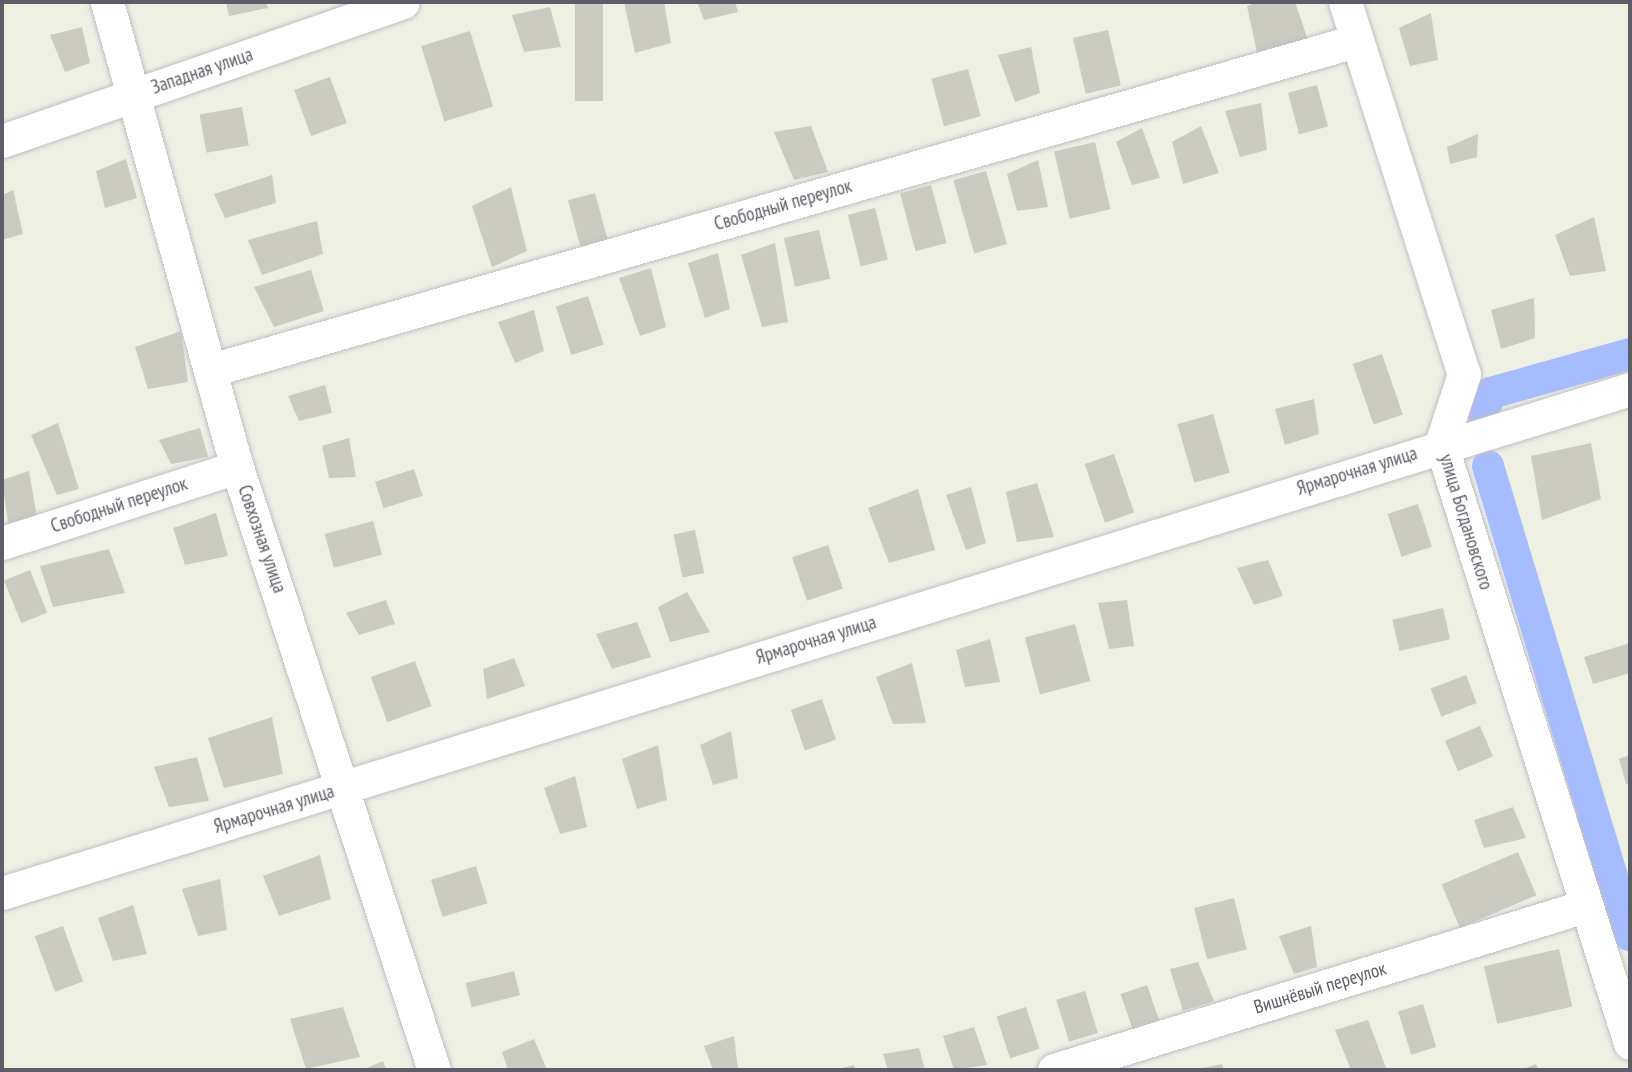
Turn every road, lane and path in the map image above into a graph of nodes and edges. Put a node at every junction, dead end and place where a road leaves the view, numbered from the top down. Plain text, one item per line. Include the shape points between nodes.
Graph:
1 (107, 2) edge
2 (403, 2) edge
3 (1345, 2) edge
4 (1355, 41) junction
5 (136, 94) junction
6 (2, 141) edge
7 (211, 370) junction
8 (1630, 389) edge
9 (1441, 444) junction
10 (237, 467) junction
11 (2, 543) edge
12 (346, 787) junction
13 (2, 893) edge
14 (1585, 906) junction
15 (1630, 1043) edge
16 (434, 1070) edge
17 (1054, 1070) edge

1 - 5 street, Совхозная улица
2 - 5 street, Западная улица
3 - 4 street, улица Богдановского
4 - 7 street, Свободный переулок
4 - 9 street, улица Богдановского via 1464,374
5 - 6 street, Западная улица
5 - 7 street, Совхозная улица
7 - 10 street, Совхозная улица
8 - 9 street, Ярмарочная улица
9 - 12 street, Ярмарочная улица
9 - 14 street, улица Богдановского
10 - 11 street, Свободный переулок
10 - 12 street, Совхозная улица
12 - 13 street, Ярмарочная улица
12 - 16 street, Совхозная улица
14 - 15 street, улица Богдановского
14 - 17 street, Вишнёвый переулок

